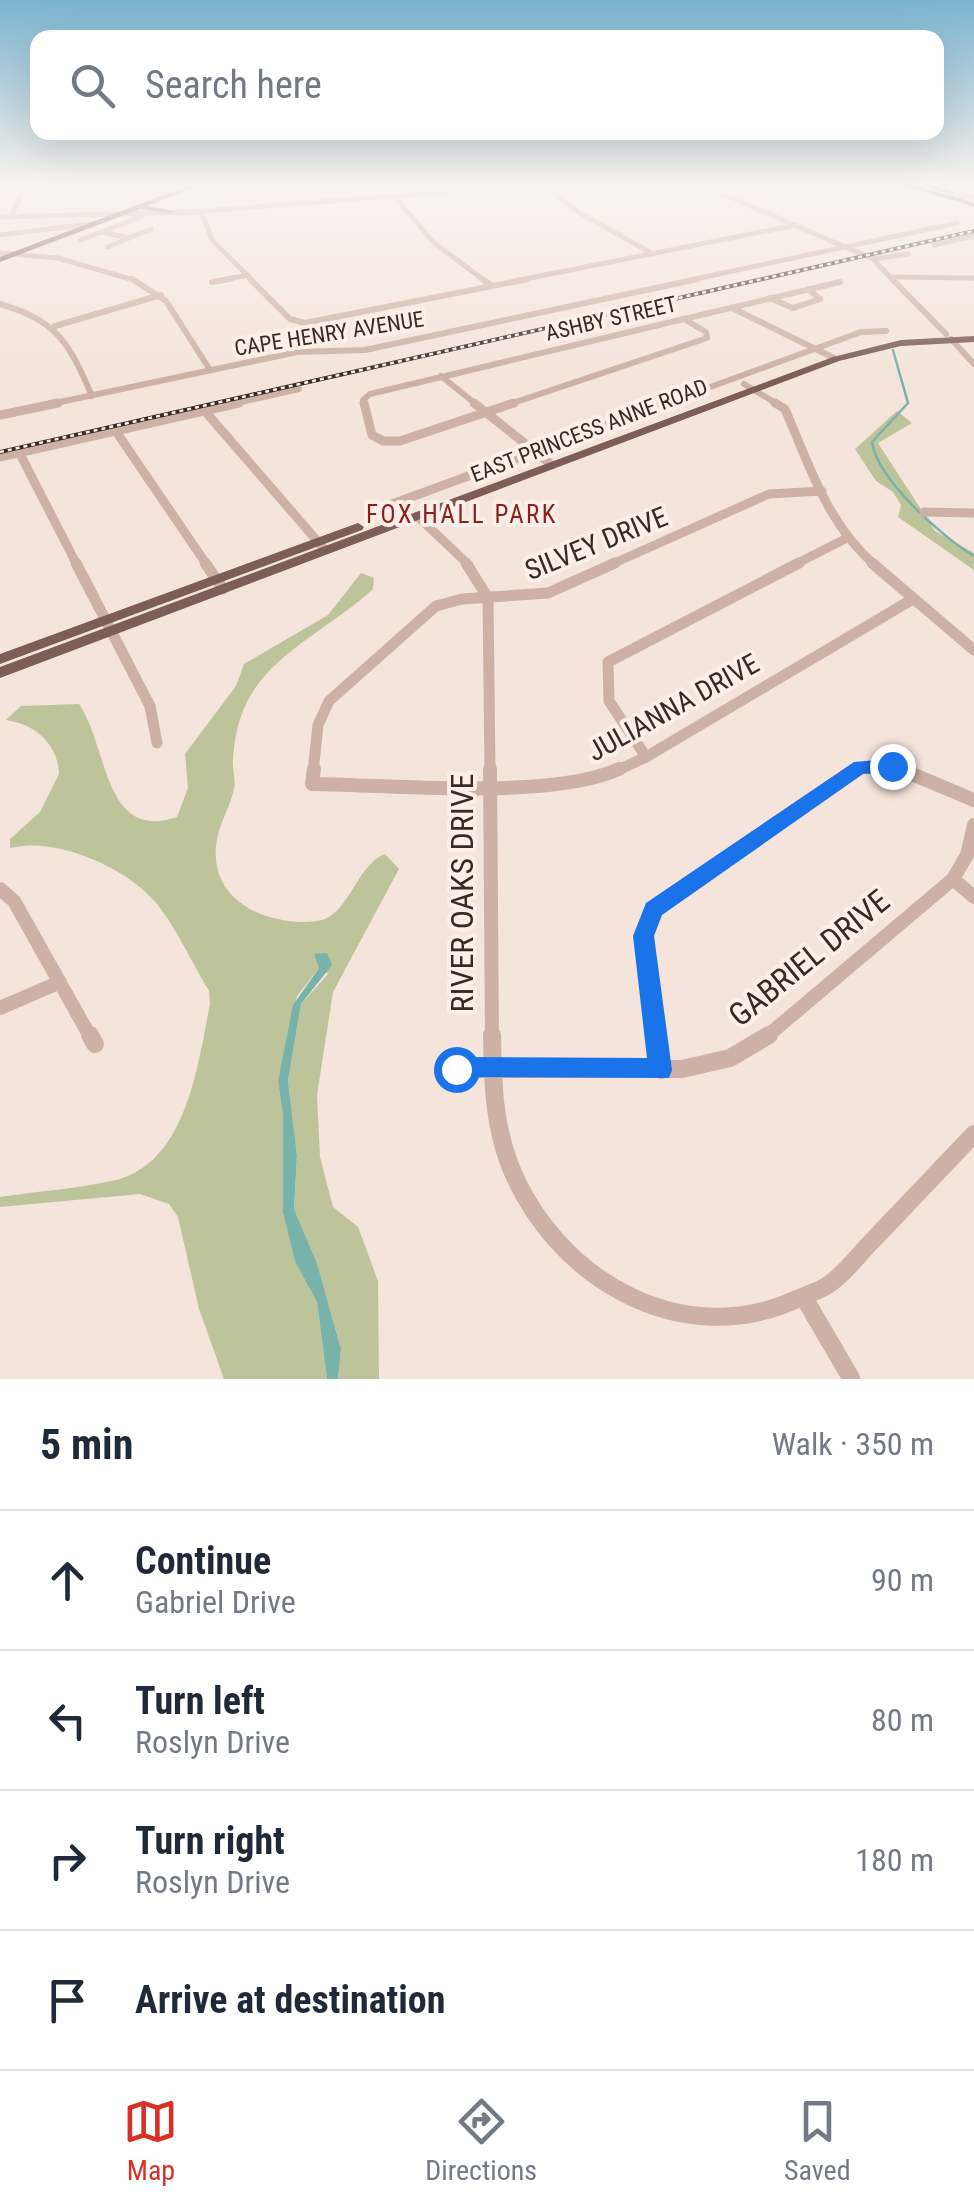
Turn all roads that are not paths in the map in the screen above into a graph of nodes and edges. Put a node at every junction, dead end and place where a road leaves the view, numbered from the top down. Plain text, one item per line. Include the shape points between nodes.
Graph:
1 (33, 247) edge
2 (220, 247) edge
3 (440, 247) edge
4 (641, 247) edge
5 (686, 247) edge
6 (832, 247) edge
7 (848, 247) edge
8 (21, 252) junction
9 (653, 254) junction
10 (908, 254) dead end
11 (0, 257) edge
12 (870, 257) junction
13 (248, 275) junction
14 (894, 276) junction
15 (974, 278) edge
16 (212, 282) dead end
17 (840, 282) dead end
18 (492, 286) junction
19 (808, 289) junction
20 (161, 296) junction
21 (770, 298) junction
22 (0, 304) edge
23 (731, 308) junction
24 (684, 319) junction
25 (54, 326) junction
26 (886, 331) dead end
27 (954, 336) edge
28 (826, 354) junction
29 (974, 364) edge
30 (210, 370) junction
31 (441, 376) junction
32 (749, 387) junction
33 (299, 389) dead end
34 (92, 396) junction
35 (204, 410) junction
36 (482, 412) junction
37 (0, 415) edge
38 (114, 430) junction
39 (19, 452) junction
40 (0, 457) edge
41 (543, 459) junction
42 (822, 491) junction
43 (392, 504) dead end
44 (924, 512) dead end
45 (974, 514) edge
46 (417, 516) junction
47 (847, 538) junction
48 (322, 546) junction
49 (220, 584) junction
50 (488, 598) junction
51 (913, 599) junction
52 (109, 625) junction
53 (969, 638) edge
54 (974, 650) edge
55 (0, 659) edge
56 (0, 673) edge
57 (156, 743) dead end
58 (646, 757) junction
59 (489, 787) junction
60 (316, 788) joint
61 (974, 800) edge
62 (974, 825) edge
63 (953, 879) junction
64 (0, 888) edge
65 (974, 897) edge
66 (60, 982) junction
67 (0, 1008) edge
68 (95, 1044) dead end
69 (456, 1069) dead end
70 (492, 1069) junction
71 (660, 1070) junction
72 (974, 1134) edge
73 (806, 1301) junction
74 (851, 1378) edge

1 - 8 main road
2 - 13 street
3 - 18 street
4 - 9 street
5 - 9 street
6 - 30 street, CAPE HENRY AVENUE via 365,350 307,350
7 - 12 street
8 - 11 main road
8 - 20 street via 130,277
9 - 18 street
10 - 12 street
12 - 14 street
13 - 16 street
13 - 18 street via 293,320 326,320
14 - 15 street
14 - 27 street
17 - 19 street, ASHBY STREET
19 - 21 street, ASHBY STREET
19 - 21 street via 820,299 800,307
20 - 25 street
20 - 30 street
21 - 23 street, ASHBY STREET
22 - 25 street
23 - 24 street, ASHBY STREET
23 - 28 street
24 - 31 street, ASHBY STREET
24 - 36 street via 707,338
25 - 34 street via 72,346
26 - 28 street via 862,332
27 - 28 main road, EAST PRINCESS ANNE ROAD
27 - 29 street
28 - 32 main road, EAST PRINCESS ANNE ROAD
28 - 41 street
30 - 34 street, CAPE HENRY AVENUE
31 - 36 street
31 - 36 street, ASHBY STREET via 363,400 378,439 400,440
32 - 41 main road, EAST PRINCESS ANNE ROAD
32 - 42 street via 785,409
33 - 35 street
34 - 37 street, CAPE HENRY AVENUE
35 - 38 street
35 - 48 street
36 - 41 street
38 - 39 street
38 - 49 street
39 - 40 street
39 - 52 street
41 - 43 street
41 - 46 main road, EAST PRINCESS ANNE ROAD
41 - 48 main road, EAST PRINCESS ANNE ROAD
42 - 47 street
42 - 50 street, SILVEY DRIVE via 769,494 559,589
44 - 45 street
46 - 48 main road, EAST PRINCESS ANNE ROAD
46 - 50 street via 474,570
47 - 51 street
47 - 58 street via 608,662 616,718
48 - 49 main road, EAST PRINCESS ANNE ROAD
49 - 52 main road, EAST PRINCESS ANNE ROAD
50 - 59 street, RIVER OAKS DRIVE
50 - 60 street, SILVEY DRIVE via 430,610 336,692 318,725 311,780
51 - 53 street
51 - 58 street, JULIANNA DRIVE
52 - 55 main road, EAST PRINCESS ANNE ROAD
52 - 56 main road, EAST PRINCESS ANNE ROAD
52 - 57 street via 150,706
53 - 54 street
58 - 59 street, JULIANNA DRIVE via 577,784
59 - 60 street, JULIANNA DRIVE
59 - 70 street, RIVER OAKS DRIVE
61 - 71 street via 892,766 860,767 662,902 648,917 644,936
62 - 63 street, GABRIEL DRIVE
63 - 65 street
63 - 71 street, GABRIEL DRIVE via 753,1047 704,1066
64 - 66 street
66 - 67 street
66 - 68 street
69 - 70 street, GABRIEL DRIVE
70 - 71 street, GABRIEL DRIVE
70 - 73 street, RIVER OAKS DRIVE via 498,1136 521,1196 559,1251 600,1288 648,1311 699,1323 753,1322
72 - 73 street, RIVER OAKS DRIVE
73 - 74 street

